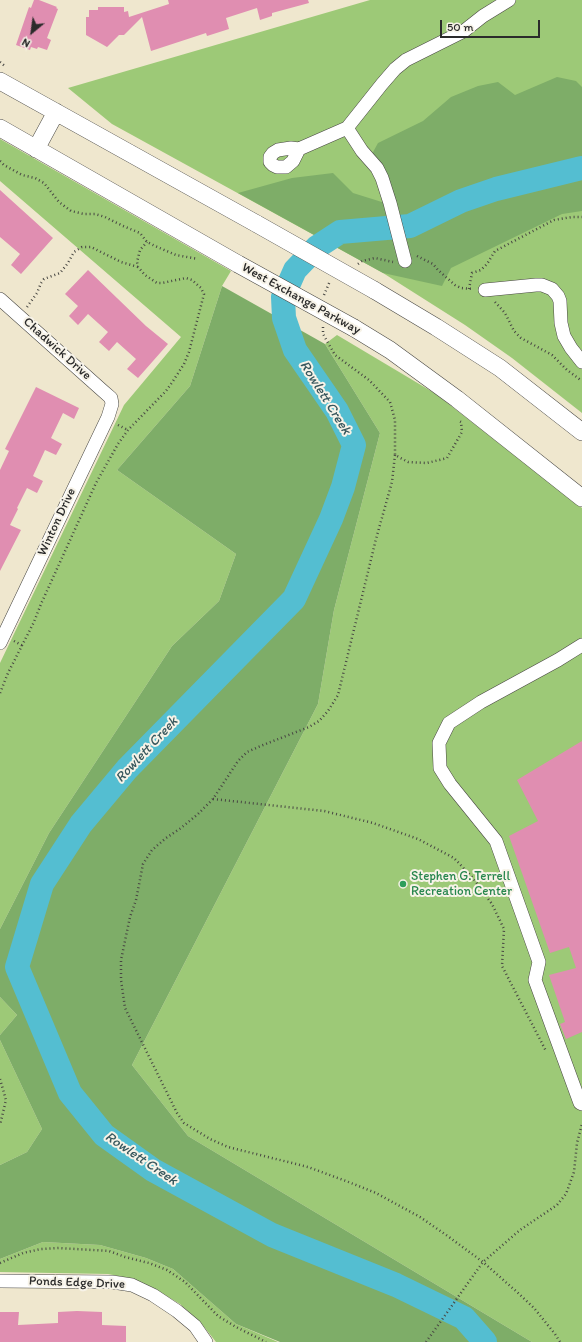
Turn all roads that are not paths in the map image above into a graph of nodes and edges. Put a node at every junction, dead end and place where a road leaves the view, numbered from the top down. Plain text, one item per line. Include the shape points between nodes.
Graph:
1 (509, 0) edge
2 (0, 81) edge
3 (56, 112) junction
4 (0, 128) edge
5 (347, 128) junction
6 (36, 149) junction
7 (299, 149) dead end
8 (405, 260) dead end
9 (485, 290) road end
10 (0, 299) edge
11 (582, 362) edge
12 (112, 401) joint
13 (582, 432) edge
14 (582, 498) edge
15 (0, 643) edge
16 (582, 645) edge
17 (582, 1104) edge
18 (0, 1281) edge
19 (206, 1342) edge

1 - 5 street via 464,31 406,60 395,69
2 - 3 main road
3 - 6 main road
3 - 13 main road, bridge via 436,327 500,368
4 - 6 main road, West Exchange Parkway
5 - 7 street
5 - 8 street via 382,178
6 - 14 main road, West Exchange Parkway, bridge via 390,350 457,399
9 - 11 street via 536,284 552,289 560,301 564,336
10 - 12 street, Chadwick Drive via 104,391
12 - 15 street, Winton Drive via 108,417
16 - 17 street via 481,702 449,724 439,743 440,768 496,841 539,962 535,980
18 - 19 street, Ponds Edge Drive via 112,1282 132,1285 177,1311 194,1326

